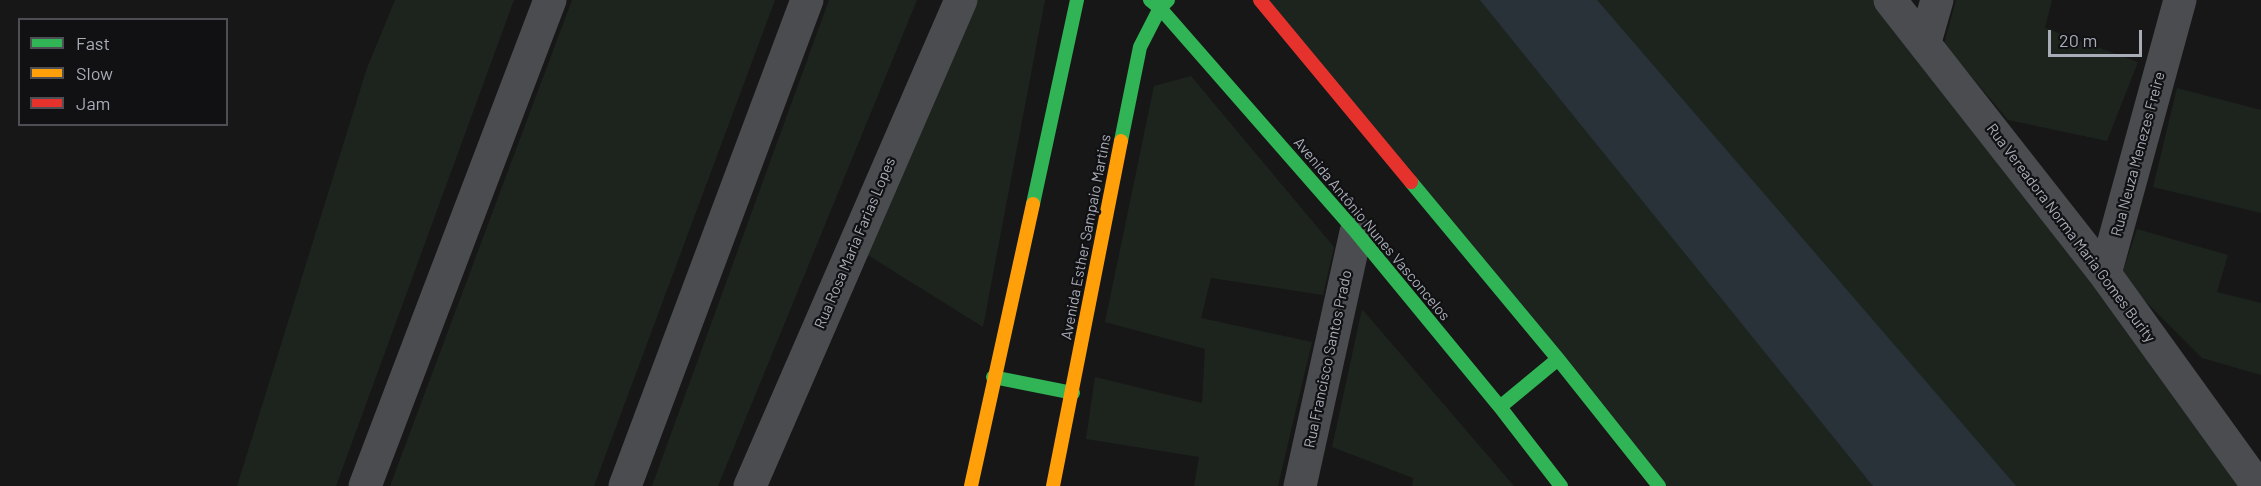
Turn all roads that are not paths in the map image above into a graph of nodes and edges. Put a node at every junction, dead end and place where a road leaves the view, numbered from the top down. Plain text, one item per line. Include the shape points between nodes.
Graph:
1 (550, 0) edge
2 (807, 0) edge
3 (961, 0) edge
4 (1077, 0) edge
5 (1260, 0) edge
6 (1890, 0) edge
7 (1937, 0) edge
8 (2180, 0) edge
9 (1159, 3) edge
10 (1925, 42) junction
11 (1356, 232) junction
12 (2105, 274) junction
13 (1558, 359) junction
14 (993, 377) junction
15 (1073, 393) junction
16 (1500, 407) junction
17 (2255, 476) edge
18 (1549, 479) edge
19 (365, 486) edge
20 (625, 486) edge
21 (750, 486) edge
22 (971, 486) edge
23 (1053, 486) edge
24 (1300, 486) edge
25 (1659, 486) edge

1 - 19 street
2 - 20 street
3 - 21 street, Rua Rosa Maria Farias Lopes
4 - 14 street
5 - 13 street
6 - 10 street, Rua Vereadora Norma Maria Gomes Burity
7 - 10 street
8 - 12 street, Rua Neuza Menezes Freire
9 - 11 street, Avenida Antônio Nunes Vasconcelos
9 - 15 street, Avenida Esther Sampaio Martins via 1140,47
10 - 12 street, Rua Vereadora Norma Maria Gomes Burity
11 - 16 street, Avenida Antônio Nunes Vasconcelos
11 - 24 street, Rua Francisco Santos Prado
12 - 17 street, Rua Vereadora Norma Maria Gomes Burity
13 - 16 street
13 - 25 street
14 - 15 street
14 - 22 street
15 - 23 street, Avenida Esther Sampaio Martins
16 - 18 street, Avenida Antônio Nunes Vasconcelos

